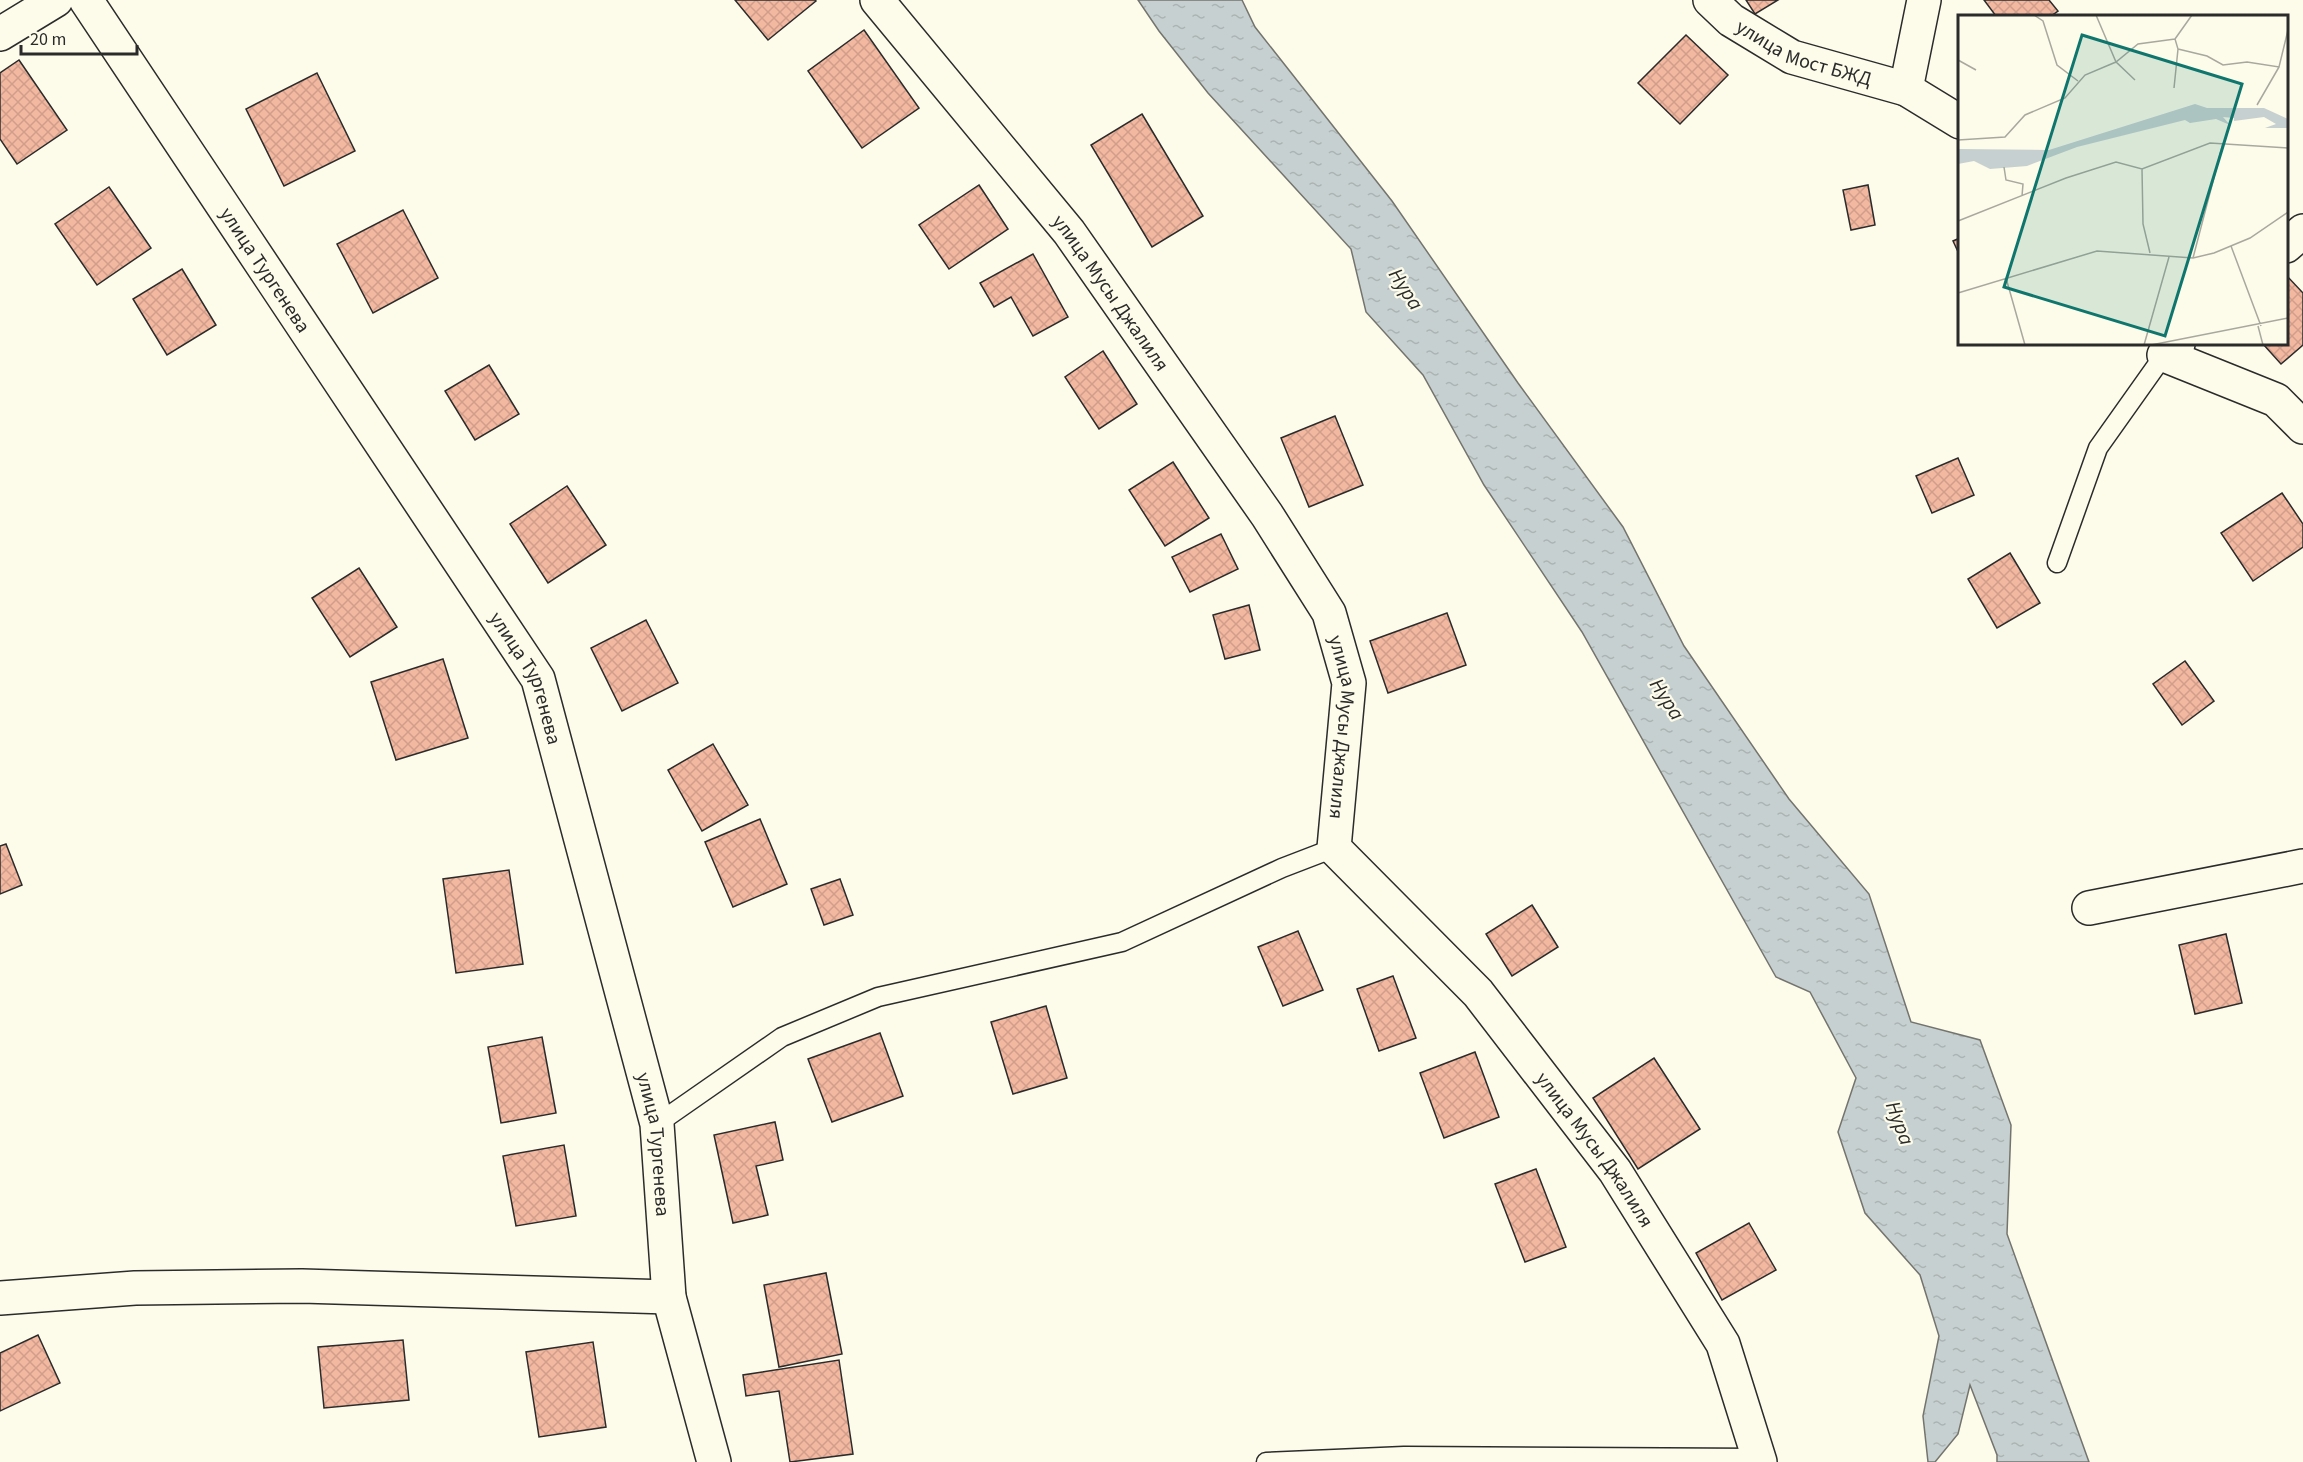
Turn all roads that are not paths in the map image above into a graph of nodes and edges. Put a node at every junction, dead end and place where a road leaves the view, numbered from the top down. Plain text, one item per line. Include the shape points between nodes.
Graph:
1 (56, 0) edge
2 (86, 0) edge
3 (877, 0) edge
4 (1710, 0) edge
5 (1924, 0) edge
6 (0, 34) edge
7 (1906, 89) junction
8 (1958, 121) edge
9 (2303, 231) edge
10 (2288, 244) edge
11 (2165, 347) edge
12 (2303, 427) edge
13 (2057, 563) dead end
14 (1334, 848) junction
15 (2303, 866) edge
16 (2090, 908) dead end
17 (657, 1124) junction
18 (669, 1297) junction
19 (0, 1298) edge
20 (1759, 1460) edge
21 (714, 1462) edge
22 (1266, 1462) edge

1 - 6 street
2 - 17 street, улица Тургенева via 538,679
3 - 14 street, улица Мусы Джалиля via 1069,232 1267,515 1329,613 1349,683
4 - 7 street, улица Мост БЖД via 1731,20 1792,57
5 - 7 street
7 - 8 street, улица Мост БЖД
9 - 10 street
11 - 12 street via 2276,400
11 - 13 lane via 2098,448
14 - 17 lane via 1122,942 878,997 782,1037
14 - 20 street, улица Мусы Джалиля via 1478,993 1615,1171 1723,1344
15 - 16 street
17 - 18 street, улица Тургенева
18 - 19 street via 302,1286 135,1288
18 - 21 street, улица Тургенева
20 - 22 lane via 1404,1456

